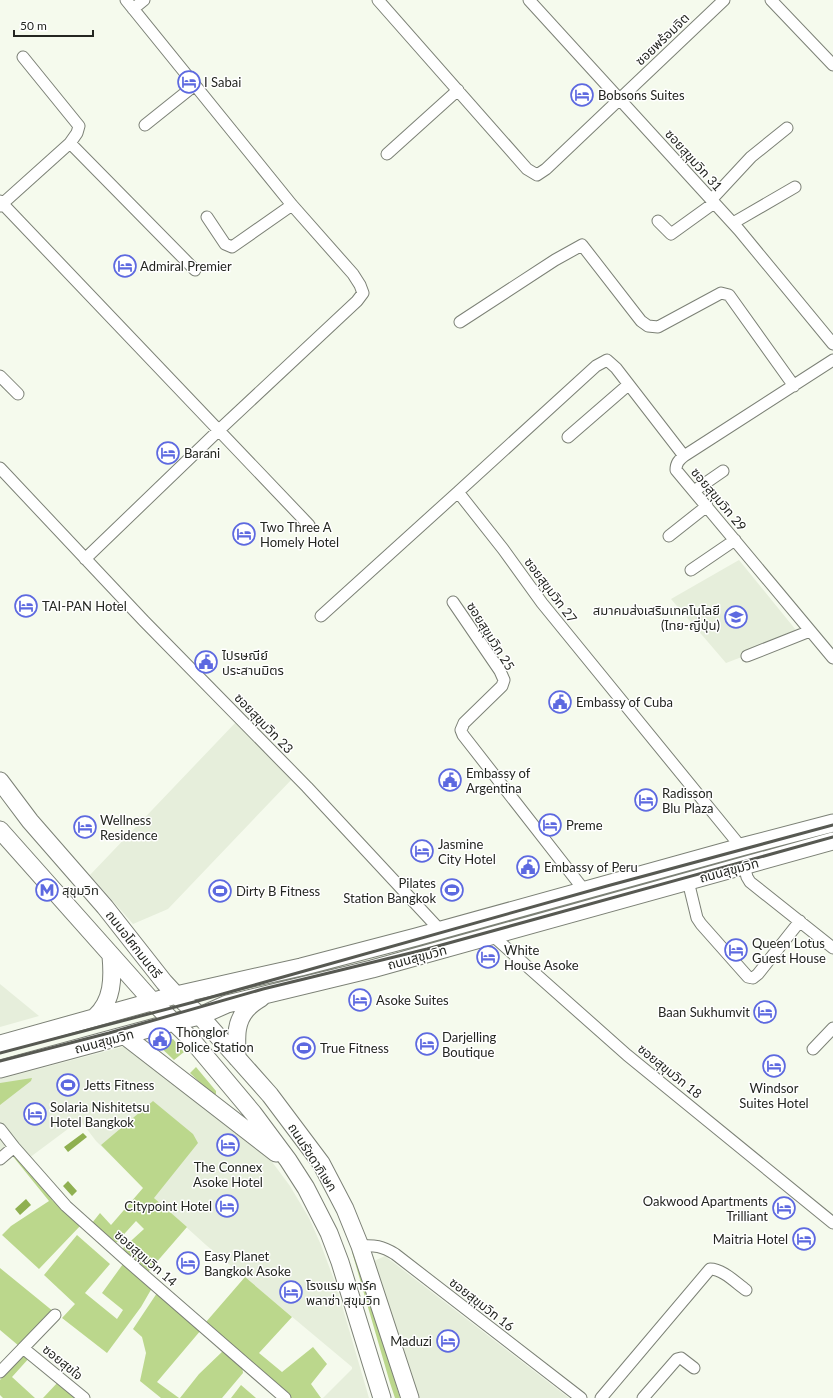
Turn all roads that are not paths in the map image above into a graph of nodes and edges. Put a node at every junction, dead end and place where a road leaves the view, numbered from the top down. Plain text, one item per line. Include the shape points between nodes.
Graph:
1 (126, 0) edge
2 (144, 0) edge
3 (378, 0) edge
4 (529, 0) edge
5 (724, 0) edge
6 (771, 0) edge
7 (133, 9) junction
8 (23, 57) dead end
9 (833, 65) edge
10 (195, 85) junction
11 (458, 90) junction
12 (619, 99) junction
13 (145, 125) dead end
14 (787, 128) dead end
15 (70, 143) junction
16 (387, 154) dead end
17 (795, 187) dead end
18 (713, 201) junction
19 (1, 204) edge
20 (292, 205) junction
21 (207, 217) dead end
22 (658, 221) dead end
23 (733, 224) junction
24 (195, 270) dead end
25 (460, 322) dead end
26 (833, 344) edge
27 (833, 360) edge
28 (0, 376) edge
29 (628, 384) junction
30 (794, 386) junction
31 (18, 394) dead end
32 (219, 430) junction
33 (568, 437) dead end
34 (684, 456) junction
35 (0, 468) edge
36 (723, 472) dead end
37 (694, 491) junction
38 (458, 492) junction
39 (707, 506) junction
40 (309, 525) dead end
41 (669, 536) dead end
42 (735, 540) junction
43 (85, 559) junction
44 (691, 570) dead end
45 (453, 602) dead end
46 (321, 616) dead end
47 (810, 631) junction
48 (747, 656) dead end
49 (833, 658) edge
50 (0, 781) edge
51 (833, 823) edge
52 (0, 830) edge
53 (833, 841) edge
54 (741, 847) junction
55 (744, 866) junction
56 (688, 881) junction
57 (584, 890) junction
58 (800, 921) junction
59 (440, 930) junction
60 (493, 936) junction
61 (833, 948) edge
62 (111, 956) junction
63 (176, 995) junction
64 (264, 995) junction
65 (153, 1002) junction
66 (200, 1016) junction
67 (95, 1017) junction
68 (174, 1022) junction
69 (833, 1028) edge
70 (125, 1036) junction
71 (0, 1044) edge
72 (813, 1049) dead end
73 (237, 1058) junction
74 (0, 1069) edge
75 (0, 1129) edge
76 (304, 1140) junction
77 (14, 1147) junction
78 (0, 1159) edge
79 (288, 1160) junction
80 (320, 1216) junction
81 (833, 1223) edge
82 (360, 1246) junction
83 (746, 1290) dead end
84 (55, 1315) dead end
85 (23, 1348) junction
86 (694, 1368) dead end
87 (0, 1372) edge
88 (84, 1398) edge
89 (285, 1398) edge
90 (382, 1398) edge
91 (410, 1398) edge
92 (581, 1398) edge
93 (601, 1398) edge
94 (643, 1398) edge

1 - 7 street
2 - 7 street
3 - 11 street
4 - 12 street, ซอยสุขุมวิท 31
5 - 12 street, ซอยพร้อมจิต
6 - 9 street
7 - 10 street
8 - 15 street via 79,126
10 - 13 street
10 - 20 street
11 - 12 street, ซอยพร้อมจิต via 527,169 537,175
11 - 16 street
12 - 18 street, ซอยสุขุมวิท 31
14 - 18 street via 751,157
15 - 19 street
15 - 24 street
17 - 23 street
18 - 22 street via 671,234
18 - 23 street, ซอยสุขุมวิท 31
19 - 32 street
20 - 21 street via 232,247 225,244
20 - 32 street via 352,274 363,293
23 - 26 street, ซอยสุขุมวิท 31
25 - 30 street via 582,245 641,321 648,326 658,327 721,293 729,295
27 - 30 street, ซอยสุขุมวิท 29
28 - 31 street
29 - 33 street
29 - 34 street
29 - 38 street via 607,360 596,366
30 - 34 street, ซอยสุขุมวิท 29
32 - 40 street
32 - 43 street
34 - 37 street, ซอยสุขุมวิท 29 via 676,465 676,470
35 - 43 street, ซอยสุขุมวิท 23
36 - 37 street
37 - 39 street, ซอยสุขุมวิท 29
38 - 46 street
38 - 54 street, ซอยสุขุมวิท 27 via 542,603
39 - 41 street
39 - 42 street, ซอยสุขุมวิท 29
42 - 44 street
42 - 47 street, ซอยสุขุมวิท 29
43 - 59 street, ซอยสุขุมวิท 23 via 312,793
45 - 57 street, ซอยสุขุมวิท 25 via 500,670 504,680 502,686 464,723 461,730 463,735
47 - 48 street
47 - 49 street, ซอยสุขุมวิท 29
50 - 63 main road, ถนนอโศกมนตรี via 30,821 105,907
51 - 54 main road, ถนนสุขุมวิท
52 - 62 main road, ถนนอโศกมนตรี
53 - 55 main road, ถนนสุขุมวิท
54 - 55 main road
54 - 57 main road, ถนนสุขุมวิท
55 - 56 main road, ถนนสุขุมวิท
55 - 58 street via 750,882
56 - 58 street via 697,918 748,977 753,978 758,974
56 - 60 main road, ถนนสุขุมวิท
57 - 59 main road, ถนนสุขุมวิท
58 - 61 street
59 - 63 main road, ถนนสุขุมวิท via 301,967
60 - 64 main road, ถนนสุขุมวิท
60 - 81 street, ซอยสุขุมวิท 18 via 627,1055
62 - 65 main road, ถนนอโศกมนตรี
62 - 67 main road via 112,986 100,1013
63 - 65 main road, ถนนสุขุมวิท
63 - 66 main road, ถนนรัชดาภิเษก
64 - 66 main road, ถนนสุขุมวิท via 227,1004
64 - 73 main road via 246,1009 239,1022 236,1035
65 - 67 main road, ถนนสุขุมวิท
65 - 68 main road, ถนนอโศกมนตรี
66 - 68 main road, ถนนสุขุมวิท
66 - 73 main road, ถนนรัชดาภิเษก
67 - 71 main road, ถนนสุขุมวิท
68 - 70 main road, ถนนสุขุมวิท
68 - 79 main road, ถนนรัชดาภิเษก via 253,1113
69 - 72 street
70 - 74 main road, ถนนสุขุมวิท
70 - 79 main road
73 - 76 main road, ถนนรัชดาภิเษก via 270,1095
75 - 77 street, ซอยสุขุมวิท 14
76 - 80 main road via 294,1136 290,1141 322,1196
76 - 82 main road, ถนนรัชดาภิเษก via 326,1172
77 - 78 street
77 - 89 street, ซอยสุขุมวิท 14 via 66,1206
79 - 80 main road, ถนนรัชดาภิเษก
80 - 90 main road, ถนนรัชดาภิเษก via 340,1262
82 - 91 main road, ถนนรัชดาภิเษก
82 - 92 street, ซอยสุขุมวิท 16 via 374,1245 395,1254
83 - 93 street via 715,1269 710,1270
84 - 85 street
85 - 87 street
85 - 88 street, ซอยสุขใจ
86 - 94 street via 682,1358 677,1359

